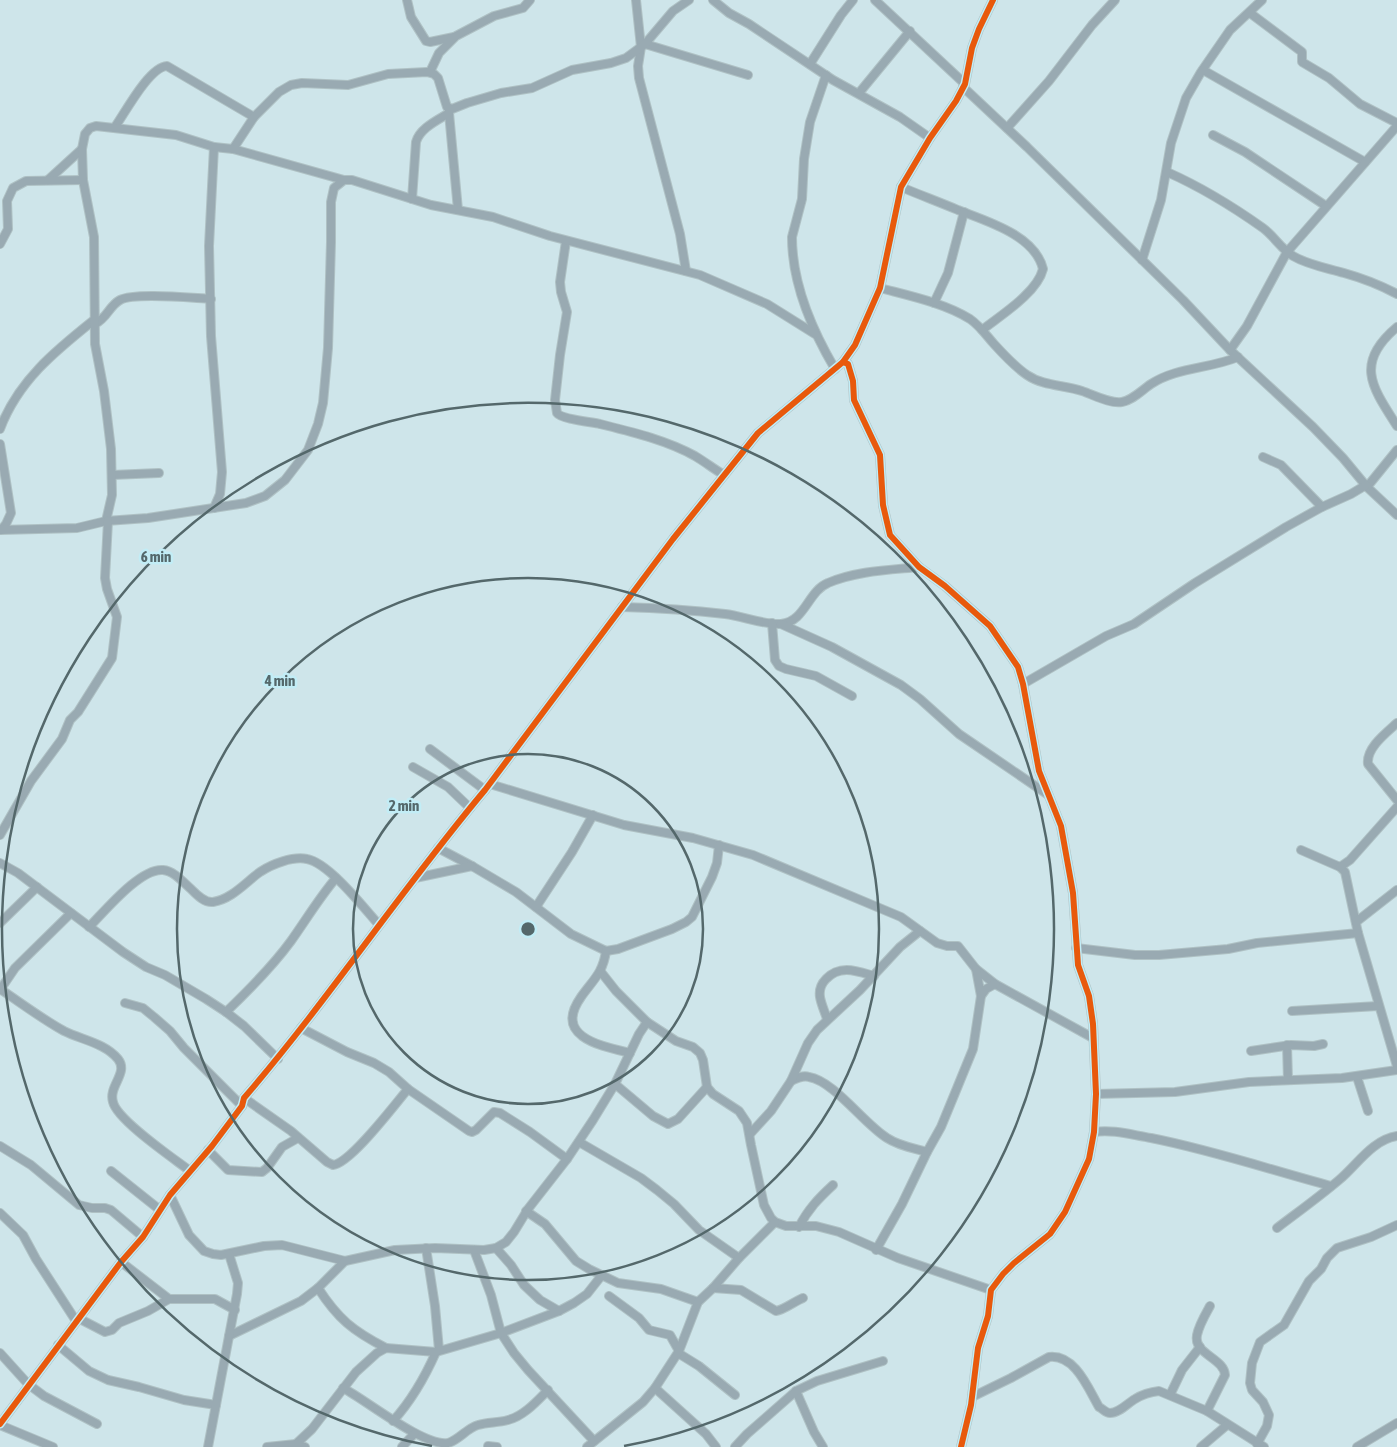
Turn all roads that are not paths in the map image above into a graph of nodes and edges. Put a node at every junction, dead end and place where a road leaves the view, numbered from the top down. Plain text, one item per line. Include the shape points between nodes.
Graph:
1 (407, 0) edge
2 (530, 0) edge
3 (636, 0) edge
4 (689, 0) edge
5 (713, 0) edge
6 (853, 0) edge
7 (875, 0) edge
8 (993, 0) edge
9 (1115, 0) edge
10 (1262, 0) edge
11 (1250, 13) junction
12 (910, 31) junction
13 (456, 36) junction
14 (643, 46) junction
15 (810, 64) junction
16 (1203, 70) junction
17 (430, 72) junction
18 (748, 75) dead end
19 (826, 75) junction
20 (964, 85) junction
21 (859, 93) junction
22 (449, 111) junction
23 (254, 117) junction
24 (1397, 124) edge
25 (115, 127) junction
26 (1007, 128) junction
27 (1213, 134) dead end
28 (930, 138) junction
29 (214, 147) junction
30 (82, 149) junction
31 (233, 149) junction
32 (1365, 162) junction
33 (1167, 172) junction
34 (48, 180) junction
35 (83, 180) junction
36 (344, 180) junction
37 (901, 187) junction
38 (412, 199) junction
39 (1326, 206) junction
40 (458, 210) junction
41 (964, 212) junction
42 (566, 240) junction
43 (0, 244) edge
44 (1287, 252) junction
45 (1142, 260) junction
46 (686, 271) junction
47 (880, 288) junction
48 (1397, 294) edge
49 (211, 299) junction
50 (934, 303) junction
51 (94, 322) junction
52 (1397, 327) edge
53 (982, 330) junction
54 (815, 334) junction
55 (1230, 350) junction
56 (1238, 357) junction
57 (843, 362) junction
58 (835, 369) junction
59 (1397, 426) edge
60 (0, 429) edge
61 (0, 444) edge
62 (1397, 450) edge
63 (1263, 457) dead end
64 (159, 473) dead end
65 (724, 475) junction
66 (112, 476) junction
67 (1366, 486) junction
68 (1322, 507) junction
69 (214, 508) junction
70 (1397, 515) edge
71 (107, 521) junction
72 (1, 530) edge
73 (919, 567) junction
74 (622, 607) junction
75 (772, 623) junction
76 (780, 624) junction
77 (1023, 684) junction
78 (852, 696) dead end
79 (1397, 722) edge
80 (430, 749) dead end
81 (413, 767) dead end
82 (488, 787) junction
83 (1047, 794) junction
84 (1397, 800) edge
85 (1397, 807) edge
86 (470, 808) junction
87 (594, 815) junction
88 (0, 835) edge
89 (719, 845) junction
90 (438, 848) junction
91 (1301, 850) dead end
92 (0, 863) edge
93 (472, 866) junction
94 (1340, 867) junction
95 (336, 878) junction
96 (415, 878) junction
97 (38, 888) junction
98 (1397, 890) edge
99 (536, 907) junction
100 (71, 913) junction
101 (1356, 922) junction
102 (0, 923) edge
103 (379, 925) junction
104 (89, 927) junction
105 (920, 931) junction
106 (1358, 933) junction
107 (1076, 948) junction
108 (606, 951) junction
109 (976, 969) junction
110 (601, 972) junction
111 (874, 976) junction
112 (995, 984) junction
113 (0, 989) edge
114 (981, 996) junction
115 (125, 1003) dead end
116 (1378, 1006) junction
117 (1292, 1011) dead end
118 (226, 1012) junction
119 (827, 1019) junction
120 (648, 1022) junction
121 (301, 1028) junction
122 (1093, 1038) junction
123 (1323, 1044) dead end
124 (1287, 1046) junction
125 (1251, 1050) dead end
126 (630, 1052) junction
127 (278, 1059) junction
128 (1397, 1066) edge
129 (1397, 1070) edge
130 (1357, 1076) junction
131 (1288, 1080) junction
132 (791, 1081) junction
133 (615, 1084) junction
134 (707, 1087) junction
135 (408, 1089) junction
136 (1096, 1094) junction
137 (243, 1102) junction
138 (1368, 1111) dead end
139 (1094, 1132) junction
140 (750, 1134) junction
141 (1397, 1136) edge
142 (298, 1138) junction
143 (578, 1142) junction
144 (0, 1146) edge
145 (208, 1150) junction
146 (927, 1152) junction
147 (567, 1159) junction
148 (111, 1171) dead end
149 (190, 1171) junction
150 (833, 1185) dead end
151 (1331, 1186) junction
152 (170, 1195) junction
153 (160, 1210) junction
154 (526, 1211) junction
155 (0, 1213) edge
156 (775, 1222) junction
157 (1397, 1225) edge
158 (799, 1227) junction
159 (1277, 1228) dead end
160 (143, 1237) junction
161 (426, 1248) junction
162 (496, 1248) junction
163 (474, 1250) junction
164 (876, 1250) junction
165 (229, 1254) junction
166 (739, 1258) junction
167 (345, 1261) junction
168 (121, 1262) junction
169 (602, 1275) junction
170 (318, 1288) junction
171 (713, 1288) junction
172 (991, 1290) junction
173 (609, 1296) dead end
174 (803, 1298) dead end
175 (169, 1299) junction
176 (698, 1302) junction
177 (1210, 1306) dead end
178 (235, 1310) junction
179 (558, 1311) junction
180 (77, 1320) junction
181 (501, 1333) junction
182 (229, 1336) junction
183 (58, 1345) junction
184 (1200, 1347) junction
185 (386, 1348) junction
186 (438, 1351) junction
187 (679, 1352) junction
188 (0, 1353) edge
189 (883, 1361) dead end
190 (28, 1384) junction
191 (343, 1388) junction
192 (655, 1388) junction
193 (548, 1390) junction
194 (796, 1391) junction
195 (735, 1394) dead end
196 (1170, 1395) junction
197 (972, 1396) junction
198 (216, 1405) junction
199 (1207, 1411) junction
200 (394, 1421) junction
201 (1397, 1423) edge
202 (0, 1424) edge
203 (97, 1424) dead end
204 (1228, 1425) junction
205 (414, 1434) junction
206 (594, 1441) junction
207 (296, 1444) junction
208 (1260, 1445) edge
209 (488, 1446) edge
210 (53, 1447) edge
211 (208, 1447) edge
212 (267, 1447) edge
213 (306, 1447) edge
214 (402, 1447) edge
215 (497, 1447) edge
216 (587, 1447) edge
217 (716, 1447) edge
218 (736, 1447) edge
219 (823, 1447) edge
220 (961, 1447) edge
221 (1201, 1447) edge
222 (1357, 1447) edge

1 - 13 street via 411,17 426,42
2 - 13 street via 523,8 494,16
3 - 14 street
4 - 14 street via 673,11
5 - 15 street via 728,13
6 - 15 street
7 - 12 street
8 - 20 street via 972,48
9 - 26 street via 1092,24 1050,82
10 - 11 street
11 - 16 street via 1230,30
11 - 24 street via 1302,52 1302,62 1330,78 1360,104
12 - 20 street
12 - 21 street
13 - 17 street via 438,53
14 - 18 street
14 - 22 street via 626,58 572,70 532,88 501,93
14 - 46 street via 639,78 680,234
15 - 19 street
16 - 32 street
16 - 33 street via 1186,98 1176,125
17 - 22 street via 438,78
17 - 23 street via 388,74 348,85 291,85 279,92
19 - 21 street
19 - 54 street via 810,122 802,199 792,237 795,271
20 - 26 street
20 - 28 street
21 - 28 street
22 - 38 street via 417,137
22 - 40 street
23 - 25 street via 162,66 140,89
23 - 31 street
24 - 32 street
25 - 29 street via 176,135
25 - 30 street via 90,128 84,134
26 - 45 street
27 - 39 street
28 - 37 street
29 - 31 street
29 - 49 street
30 - 34 street
30 - 35 street
31 - 36 street
32 - 39 street
33 - 44 street via 1218,198 1264,229
33 - 45 street
34 - 35 street
34 - 43 street via 26,181 13,188 7,201 8,229
35 - 51 street via 94,237
36 - 38 street
36 - 69 street via 334,188 331,202 326,372 323,403 312,440 301,460 274,490 246,502
37 - 41 street
37 - 47 street
38 - 40 street
39 - 44 street
40 - 42 street via 494,217
41 - 50 street via 948,273
41 - 53 street via 1017,236 1032,249 1043,269 1038,282 1028,292
42 - 46 street
42 - 65 street via 560,282 568,309 555,400 557,413 675,447
44 - 48 street via 1303,261 1360,278
44 - 55 street via 1247,326
45 - 55 street
46 - 54 street via 758,299
47 - 50 street
47 - 57 street via 855,345
49 - 51 street via 136,296 122,299 104,320
49 - 69 street via 222,472 220,494
50 - 53 street via 968,318
51 - 60 street via 57,349 37,370 7,410
51 - 66 street
52 - 59 street via 1382,341 1371,363 1372,382
53 - 56 street via 1007,357 1039,381 1074,388 1115,402 1128,400 1168,375
54 - 58 street
55 - 56 street
56 - 67 street via 1313,427
57 - 58 street
57 - 73 street via 848,364 854,400 880,455 883,504 890,535
58 - 65 street via 758,433
61 - 72 street via 11,513
62 - 67 street
63 - 68 street via 1281,466
64 - 66 street
65 - 74 street
66 - 71 street
67 - 68 street
67 - 70 street
68 - 77 street via 1134,624 1106,636
69 - 71 street
71 - 72 street via 77,528
71 - 88 street via 105,578 117,617 112,658 70,720 62,739 31,781
73 - 76 street via 884,570 828,583 816,591 798,616
73 - 77 street via 990,626 1018,667
74 - 75 street via 726,614
74 - 82 street
75 - 76 street
75 - 78 street via 775,660 779,666 816,676
76 - 83 street via 832,646 901,686 960,734
77 - 83 street via 1035,753
79 - 84 street via 1368,758 1368,764
80 - 82 street
81 - 86 street via 448,788
82 - 86 street
82 - 87 street
83 - 107 street via 1061,826 1073,894
85 - 94 street
86 - 90 street
87 - 89 street
87 - 99 street
89 - 105 street via 752,855 901,917
89 - 108 street via 712,877 686,922
90 - 93 street
90 - 96 street
91 - 94 street
92 - 97 street
93 - 96 street
93 - 99 street
94 - 101 street via 1345,872
95 - 103 street
95 - 104 street via 326,868 307,859 287,861 261,871 223,899 208,902 174,874 164,870 150,872
95 - 118 street via 276,960
96 - 103 street
97 - 100 street
97 - 102 street
98 - 101 street
99 - 108 street via 571,934
100 - 104 street
100 - 113 street via 15,968
101 - 106 street
103 - 121 street
104 - 118 street via 146,967 165,974
105 - 109 street via 938,943 960,948
105 - 111 street via 900,947
106 - 107 street via 1159,955
106 - 116 street
107 - 122 street via 1078,966 1089,996
108 - 110 street
109 - 112 street
109 - 114 street
110 - 120 street
110 - 126 street via 577,1003 571,1016 572,1023 587,1040
111 - 119 street
111 - 119 street via 840,969 830,974 820,989
112 - 114 street
112 - 122 street
113 - 149 street via 58,1027 114,1055 122,1069 112,1092 114,1107 140,1133
114 - 146 street via 973,1050
115 - 137 street via 143,1008 154,1017
116 - 117 street
116 - 128 street
118 - 127 street
119 - 132 street via 808,1043
120 - 126 street
120 - 134 street via 700,1053
121 - 127 street
121 - 135 street via 374,1063
122 - 136 street
123 - 124 street
124 - 125 street
124 - 131 street
126 - 133 street
127 - 137 street
129 - 130 street
130 - 131 street
130 - 138 street
131 - 136 street via 1175,1092
132 - 140 street via 771,1111
132 - 146 street via 808,1076 822,1082 886,1138
133 - 134 street via 653,1116 668,1124 678,1119
133 - 143 street
134 - 140 street via 739,1111 748,1123
135 - 142 street via 366,1139 338,1164 329,1164
135 - 147 street via 468,1131 476,1130 494,1112 500,1113
136 - 139 street
137 - 142 street
137 - 145 street
139 - 151 street via 1110,1131 1170,1142
139 - 172 street via 1089,1159 1065,1212 1050,1234 1014,1263
140 - 156 street via 764,1205
141 - 151 street via 1372,1149
142 - 145 street via 282,1148 262,1172 228,1170
143 - 147 street
143 - 166 street via 641,1178 674,1204 699,1230
144 - 160 street via 31,1165 79,1205 110,1210
145 - 149 street
146 - 164 street
147 - 154 street
148 - 153 street
149 - 152 street
150 - 158 street via 813,1204
151 - 159 street
152 - 153 street
152 - 165 street via 195,1243 213,1254
153 - 160 street
154 - 162 street via 506,1242
154 - 169 street via 545,1224 576,1261
155 - 180 street via 23,1235 40,1267
156 - 158 street
156 - 166 street
157 - 208 street via 1337,1248 1309,1281 1284,1325 1260,1342 1252,1362 1250,1383 1268,1414 1268,1426
158 - 164 street via 816,1226 839,1232
160 - 168 street
161 - 163 street
161 - 167 street via 395,1250
161 - 186 street
162 - 163 street
162 - 179 street via 524,1285
163 - 181 street
164 - 172 street
165 - 167 street via 282,1245
165 - 178 street via 238,1283
166 - 171 street
167 - 170 street
168 - 175 street
168 - 180 street
169 - 176 street via 618,1283 661,1289
169 - 179 street via 587,1294
170 - 182 street via 301,1301
170 - 185 street via 346,1323
171 - 174 street via 741,1290 776,1310
171 - 176 street
172 - 197 street via 988,1316 978,1348
173 - 187 street via 639,1318 649,1330 670,1335
175 - 178 street via 215,1299
175 - 180 street via 105,1332
176 - 187 street
177 - 184 street via 1197,1337
178 - 182 street
179 - 181 street
180 - 183 street
181 - 186 street
181 - 193 street via 514,1353
182 - 198 street
183 - 190 street
183 - 198 street via 89,1371 108,1380
184 - 196 street via 1182,1370
184 - 199 street via 1225,1371
185 - 186 street
185 - 191 street via 356,1372
186 - 200 street via 424,1378
187 - 192 street
187 - 195 street
188 - 190 street
189 - 194 street via 817,1381
190 - 202 street
190 - 203 street
191 - 200 street
191 - 207 street via 312,1429
192 - 206 street via 643,1402
192 - 217 street
193 - 205 street via 511,1420 472,1427 449,1442 441,1443
193 - 206 street
194 - 218 street
194 - 219 street
196 - 197 street via 1150,1392 1119,1410 1105,1411 1099,1407 1074,1367 1056,1356
196 - 199 street
197 - 220 street
198 - 211 street
199 - 204 street
200 - 205 street
201 - 222 street
202 - 210 street
204 - 208 street
204 - 221 street
205 - 214 street
206 - 216 street
207 - 212 street
207 - 213 street
209 - 215 street

